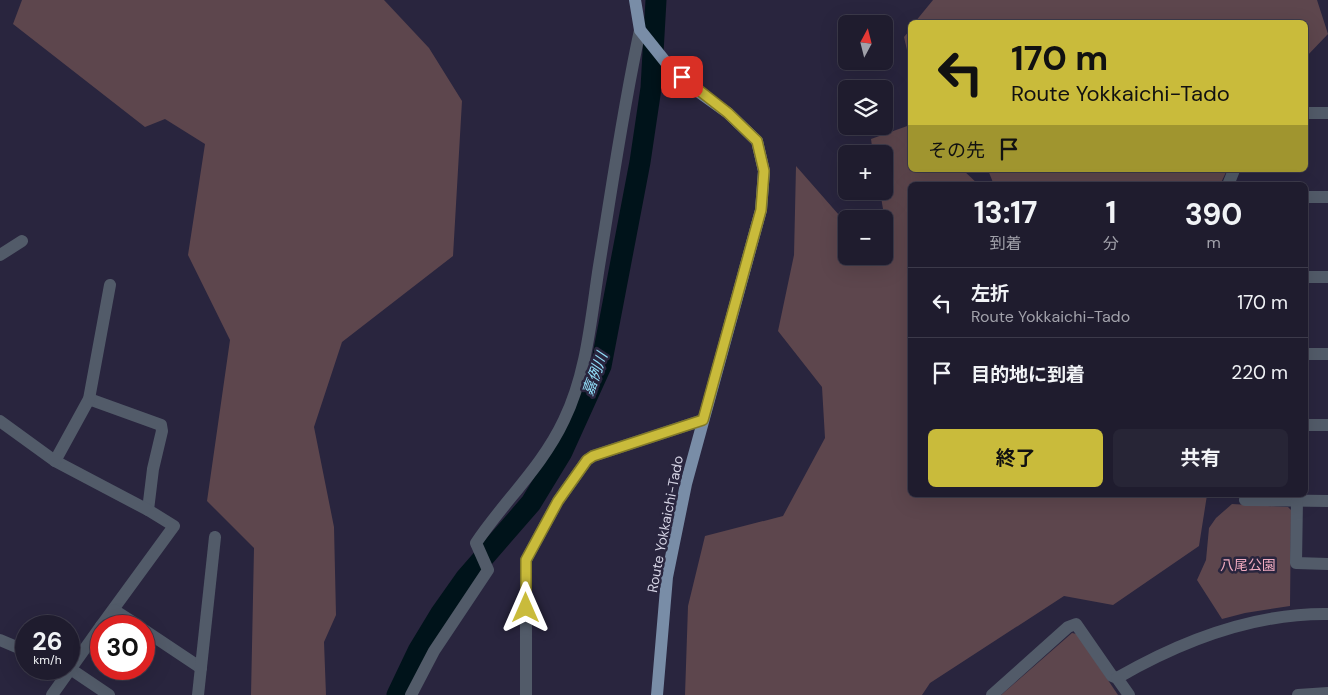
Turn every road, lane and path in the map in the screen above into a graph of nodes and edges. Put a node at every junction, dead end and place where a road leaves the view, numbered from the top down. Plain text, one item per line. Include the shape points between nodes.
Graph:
1 (635, 0) edge
2 (640, 30) junction
3 (1308, 113) edge
4 (1328, 113) edge
5 (1308, 197) edge
6 (1328, 197) edge
7 (22, 241) dead end
8 (0, 255) edge
9 (1308, 277) edge
10 (1328, 277) edge
11 (110, 285) dead end
12 (1308, 354) edge
13 (1328, 354) edge
14 (88, 399) junction
15 (703, 420) junction
16 (0, 421) edge
17 (1308, 425) edge
18 (1328, 426) edge
19 (55, 461) junction
20 (1246, 497) edge
21 (1297, 500) junction
22 (1328, 500) edge
23 (148, 510) junction
24 (215, 537) dead end
25 (1328, 564) edge
26 (114, 610) junction
27 (1328, 614) edge
28 (110, 615) edge
29 (122, 615) edge
30 (155, 637) edge
31 (0, 640) edge
32 (90, 640) edge
33 (15, 646) edge
34 (80, 654) edge
35 (201, 668) junction
36 (80, 675) edge
37 (1117, 678) junction
38 (61, 680) edge
39 (1328, 693) edge
40 (52, 695) edge
41 (109, 695) edge
42 (198, 695) edge
43 (410, 695) edge
44 (526, 695) edge
45 (657, 695) edge
46 (992, 695) edge
47 (1128, 695) edge
48 (1298, 695) edge

1 - 2 main road, Route Yokkaichi-Tado
2 - 15 main road, Route Yokkaichi-Tado via 668,65 757,141 764,171 761,210
2 - 43 street via 578,385 564,420 540,462 476,543 488,570 434,651
3 - 4 street
5 - 6 street
7 - 8 street
9 - 10 street
11 - 14 street
12 - 13 street
14 - 19 street
14 - 23 street via 162,425
15 - 44 street via 593,456 558,501 526,560
15 - 45 main road, Route Yokkaichi-Tado via 667,578
16 - 19 street
17 - 18 street
19 - 23 street
20 - 21 street via 1245,500
21 - 22 street
21 - 25 street via 1296,563
23 - 26 street via 174,526
24 - 35 street
26 - 28 street
26 - 29 street
27 - 37 street via 1272,619 1195,639
30 - 35 street
31 - 33 street
32 - 34 street
35 - 42 street
36 - 41 street
37 - 46 street via 1112,676 1076,624 1068,627
37 - 47 street
38 - 40 street
39 - 48 street

